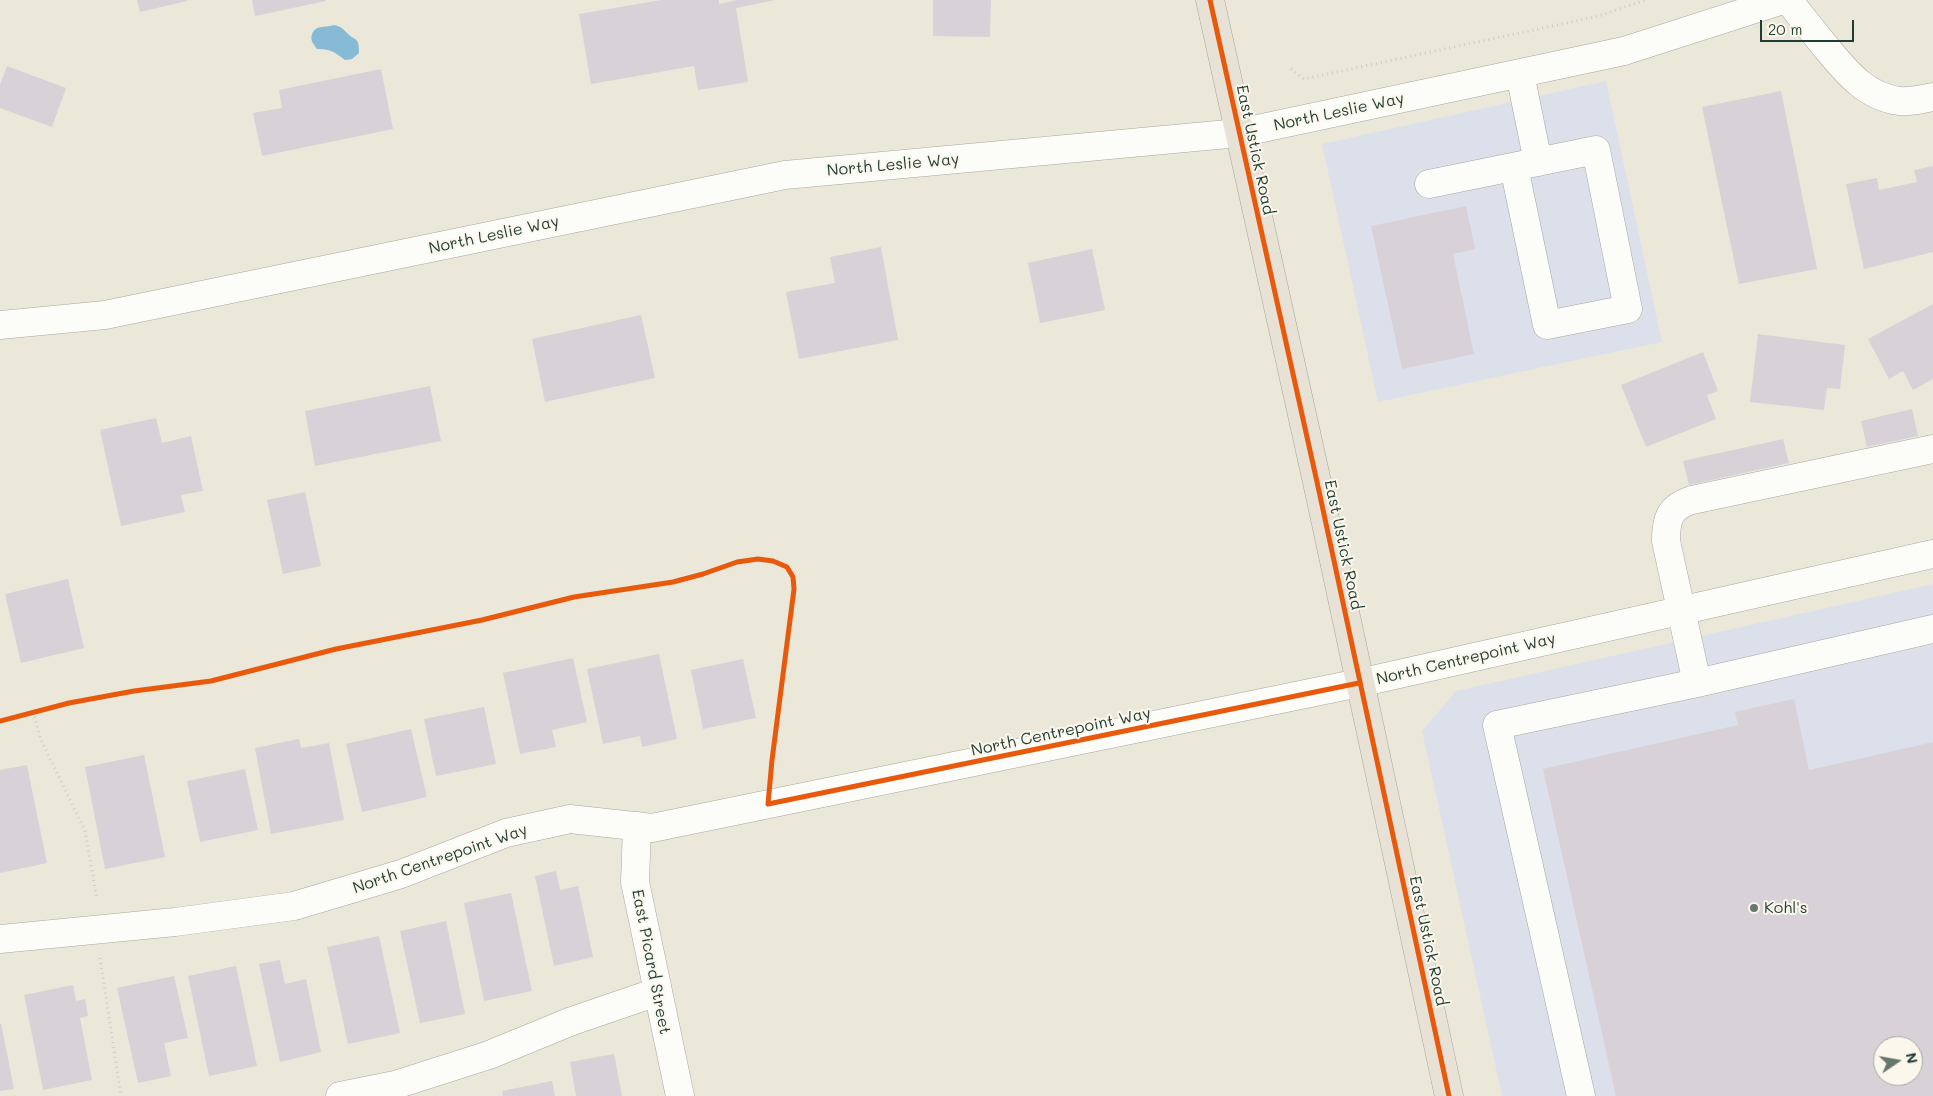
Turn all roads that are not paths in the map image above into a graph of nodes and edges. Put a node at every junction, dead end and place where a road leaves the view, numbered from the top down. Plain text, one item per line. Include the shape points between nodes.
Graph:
1 (1210, 0) edge
2 (1783, 0) edge
3 (1788, 0) edge
4 (1520, 74) junction
5 (1933, 97) edge
6 (1239, 133) junction
7 (1526, 164) junction
8 (1429, 184) dead end
9 (0, 325) edge
10 (1933, 449) edge
11 (1933, 554) edge
12 (1682, 610) junction
13 (1933, 629) edge
14 (1359, 683) junction
15 (1697, 683) junction
16 (637, 826) junction
17 (0, 939) edge
18 (657, 992) junction
19 (340, 1096) edge
20 (680, 1096) edge
21 (1449, 1096) edge
22 (1581, 1096) edge

1 - 6 main road, East Ustick Road
2 - 4 street, North Leslie Way via 1624,52
3 - 5 street via 1849,76 1864,88 1898,101
4 - 6 street, North Leslie Way
4 - 7 street
6 - 9 street, North Leslie Way via 785,175 105,315
6 - 14 main road, East Ustick Road
7 - 7 street via 1547,325 1628,309 1596,150
7 - 8 street
10 - 12 street via 1683,503 1674,509 1666,530 1668,553
11 - 12 street, North Centrepoint Way
12 - 14 street, North Centrepoint Way
12 - 15 street
13 - 15 street
14 - 16 street, North Centrepoint Way via 652,828
14 - 21 main road, East Ustick Road
15 - 22 street via 1497,725
16 - 17 street, North Centrepoint Way via 570,819 506,833 401,874 294,906 175,922
16 - 18 street, East Picard Street via 635,882
18 - 19 street via 395,1085
18 - 20 street, East Picard Street

